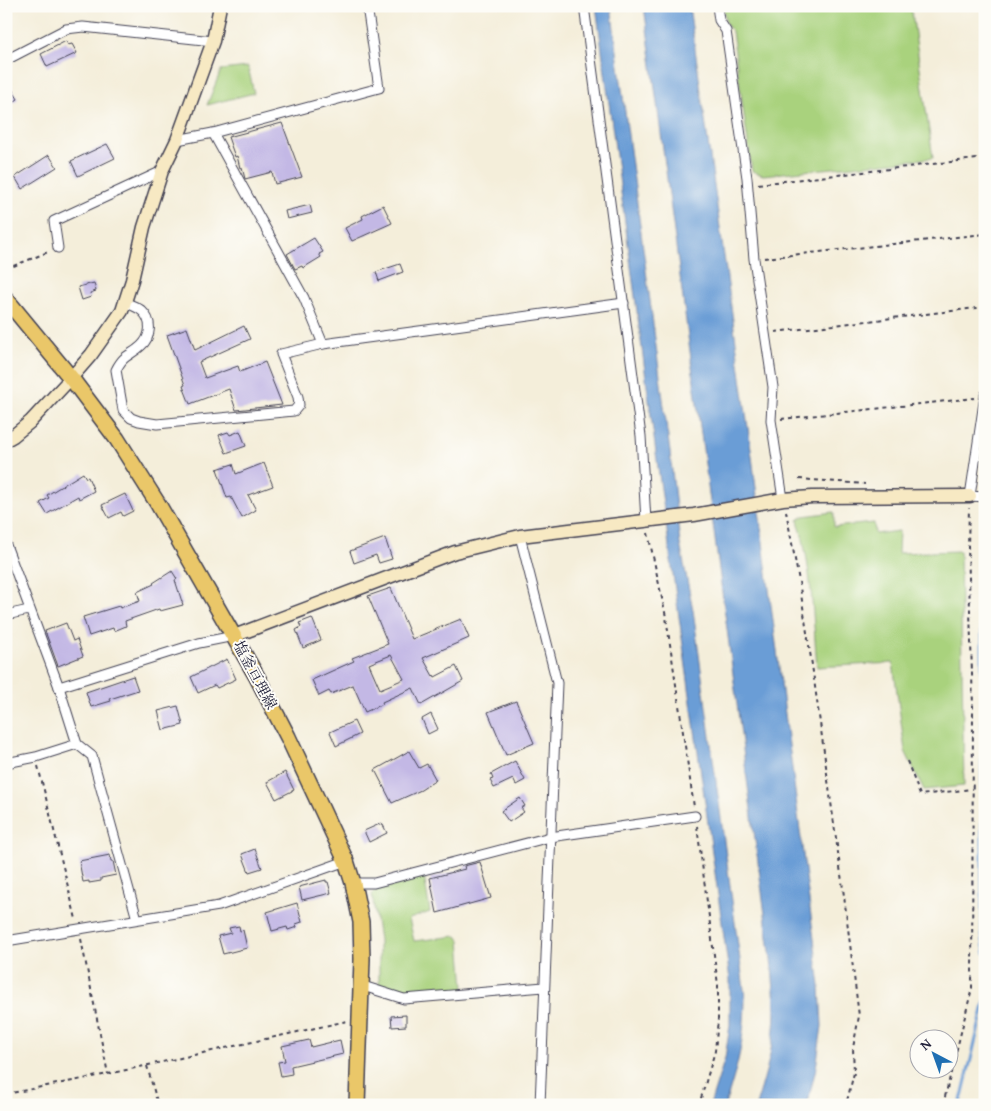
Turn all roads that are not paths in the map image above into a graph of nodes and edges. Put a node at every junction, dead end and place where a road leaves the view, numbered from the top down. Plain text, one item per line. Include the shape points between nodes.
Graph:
1 (220, 6) edge
2 (367, 6) edge
3 (584, 6) edge
4 (717, 6) edge
5 (213, 41) junction
6 (6, 60) edge
7 (213, 134) junction
8 (177, 140) junction
9 (162, 171) junction
10 (58, 248) road end
11 (6, 298) edge
12 (125, 302) junction
13 (624, 303) junction
14 (323, 344) junction
15 (71, 378) junction
16 (985, 396) edge
17 (6, 440) edge
18 (977, 497) edge
19 (783, 500) junction
20 (648, 521) junction
21 (520, 536) junction
22 (6, 545) edge
23 (29, 610) junction
24 (6, 615) edge
25 (234, 636) junction
26 (59, 687) junction
27 (77, 744) junction
28 (6, 763) edge
29 (695, 816) dead end
30 (550, 836) junction
31 (346, 862) junction
32 (353, 883) junction
33 (137, 919) junction
34 (6, 941) edge
35 (360, 985) junction
36 (544, 987) junction
37 (357, 1105) edge
38 (540, 1105) edge

1 - 5 street
2 - 7 street via 379,88
3 - 13 street
4 - 19 street via 719,20 726,31 747,178 754,259 774,387 771,420
5 - 6 street via 83,27 66,29
5 - 8 street
7 - 8 street
7 - 14 street via 304,298
8 - 9 street
9 - 10 street via 54,221
9 - 12 street
11 - 15 main road, 塩釜亘理線
12 - 14 street via 142,310 150,329 141,346 126,356 116,370 123,410 139,421 157,424 294,411 299,405 298,397 281,354
12 - 15 street via 91,355
13 - 14 street
13 - 20 street
15 - 17 street via 30,422
15 - 25 main road, 塩釜亘理線 via 117,439
16 - 18 street
18 - 19 street via 812,497
19 - 20 street
20 - 21 street
21 - 25 street via 455,552
21 - 30 street via 557,683
22 - 23 street
23 - 24 street
23 - 26 street
25 - 26 street via 199,643
25 - 31 main road, 塩釜亘理線 via 288,737
26 - 27 street
27 - 28 street
27 - 33 street via 92,756
29 - 30 street
30 - 32 street via 374,883
30 - 36 street
31 - 32 main road, 塩釜亘理線
31 - 33 street via 219,906
32 - 35 main road, 塩釜亘理線 via 361,922
33 - 34 street
35 - 36 street via 404,1000
35 - 37 main road, 塩釜亘理線
36 - 38 street

